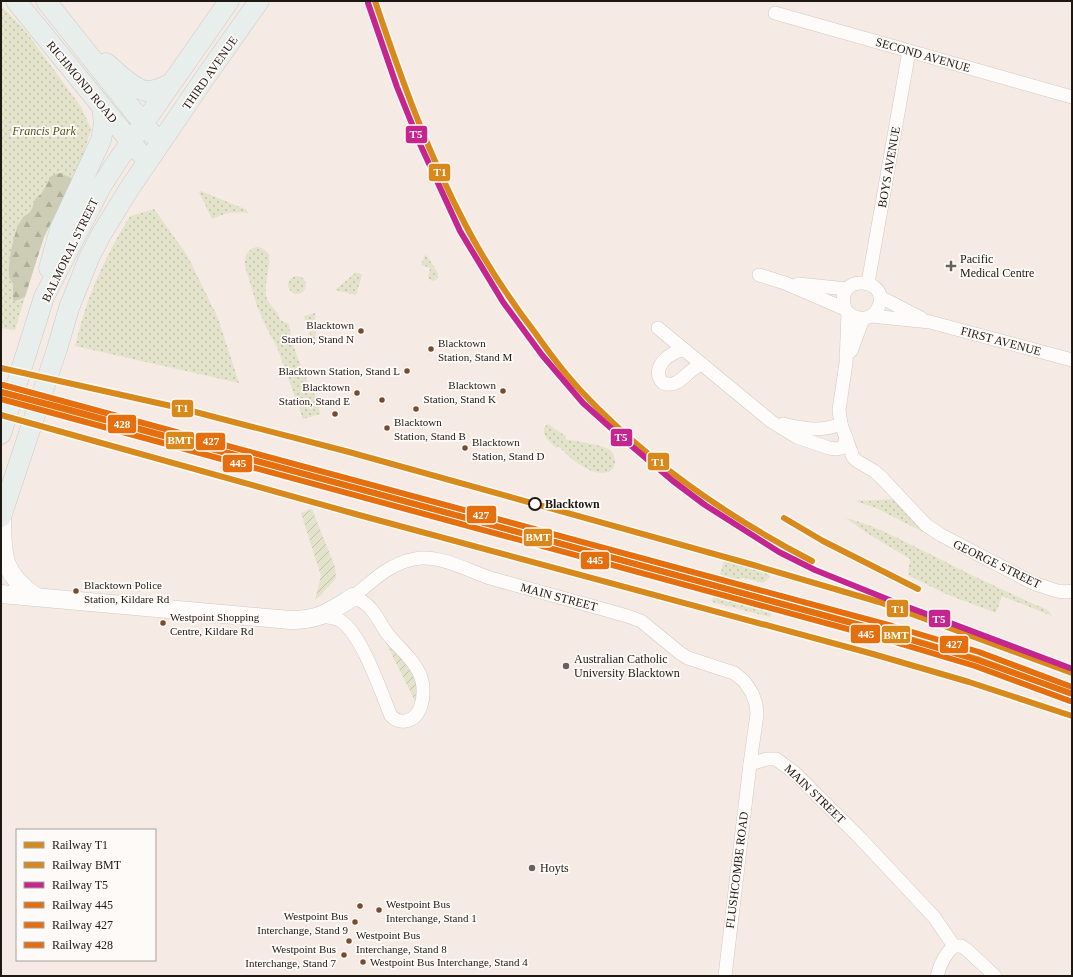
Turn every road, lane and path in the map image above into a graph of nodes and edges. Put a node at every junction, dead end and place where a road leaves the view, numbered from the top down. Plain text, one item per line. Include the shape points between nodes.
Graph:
1 (16, 1) edge
2 (46, 1) edge
3 (229, 1) edge
4 (259, 1) edge
5 (775, 13) dead end
6 (77, 39) junction
7 (909, 51) junction
8 (170, 84) junction
9 (1072, 97) edge
10 (102, 107) junction
11 (144, 124) junction
12 (132, 141) junction
13 (160, 144) junction
14 (148, 163) junction
15 (759, 275) dead end
16 (785, 283) junction
17 (868, 283) junction
18 (847, 289) junction
19 (44, 297) junction
20 (880, 297) junction
21 (847, 311) junction
22 (867, 317) junction
23 (930, 322) junction
24 (658, 328) dead end
25 (684, 350) junction
26 (1072, 360) edge
27 (846, 363) junction
28 (702, 364) junction
29 (772, 422) junction
30 (841, 424) junction
31 (1, 434) edge
32 (846, 437) junction
33 (1, 516) edge
34 (1072, 591) edge
35 (1, 594) edge
36 (37, 597) junction
37 (354, 597) junction
38 (320, 616) junction
39 (750, 764) junction
40 (954, 946) junction
41 (725, 976) edge
42 (937, 976) edge
43 (995, 976) edge

1 - 10 main road, RICHMOND ROAD
2 - 6 main road, RICHMOND ROAD
3 - 8 main road
4 - 13 main road, THIRD AVENUE
5 - 7 street, SECOND AVENUE
6 - 8 main road via 145,91
6 - 11 main road, RICHMOND ROAD
7 - 9 street, SECOND AVENUE
7 - 17 street, BOYS AVENUE
8 - 11 main road
10 - 12 main road, RICHMOND ROAD
10 - 19 main road via 102,138 60,229 49,267
11 - 12 main road, BALMORAL STREET
11 - 13 main road, RICHMOND ROAD
12 - 14 main road, RICHMOND ROAD
12 - 19 main road, BALMORAL STREET via 102,185
13 - 14 main road, THIRD AVENUE
14 - 33 main road, BALMORAL STREET via 129,189 89,258 69,308
15 - 16 street
16 - 18 street
16 - 21 street
17 - 18 street via 857,283
17 - 20 street via 874,286
18 - 21 street via 843,298
19 - 31 main road, BALMORAL STREET
20 - 22 street via 879,308
20 - 23 street, FIRST AVENUE
21 - 22 street via 857,318
21 - 27 street
22 - 23 street, FIRST AVENUE
22 - 27 street
23 - 26 street, FIRST AVENUE
24 - 25 street
25 - 28 street
25 - 28 street via 675,351 662,362 658,376 663,383 676,384 693,368
27 - 30 street via 839,410
28 - 29 street
29 - 30 street via 819,430
29 - 32 street via 797,437 833,449 844,446
30 - 32 street
32 - 34 street, GEORGE STREET via 857,461 881,477 926,525 1033,583 1057,591
33 - 36 street via 4,562 10,575 21,588
35 - 36 street
36 - 38 street via 290,620 306,620
37 - 38 street
37 - 38 street via 371,608 419,674 422,686 420,706 413,719 401,722 391,716 373,672 353,634 342,621
37 - 39 street, MAIN STREET via 393,566 415,559 435,559 487,577 627,616 655,631 680,653 698,662 734,673 744,681 752,693 757,714
39 - 40 street, MAIN STREET via 776,759 795,773 934,917
39 - 41 street, FLUSHCOMBE ROAD
40 - 42 street via 947,953
40 - 43 street via 966,949

